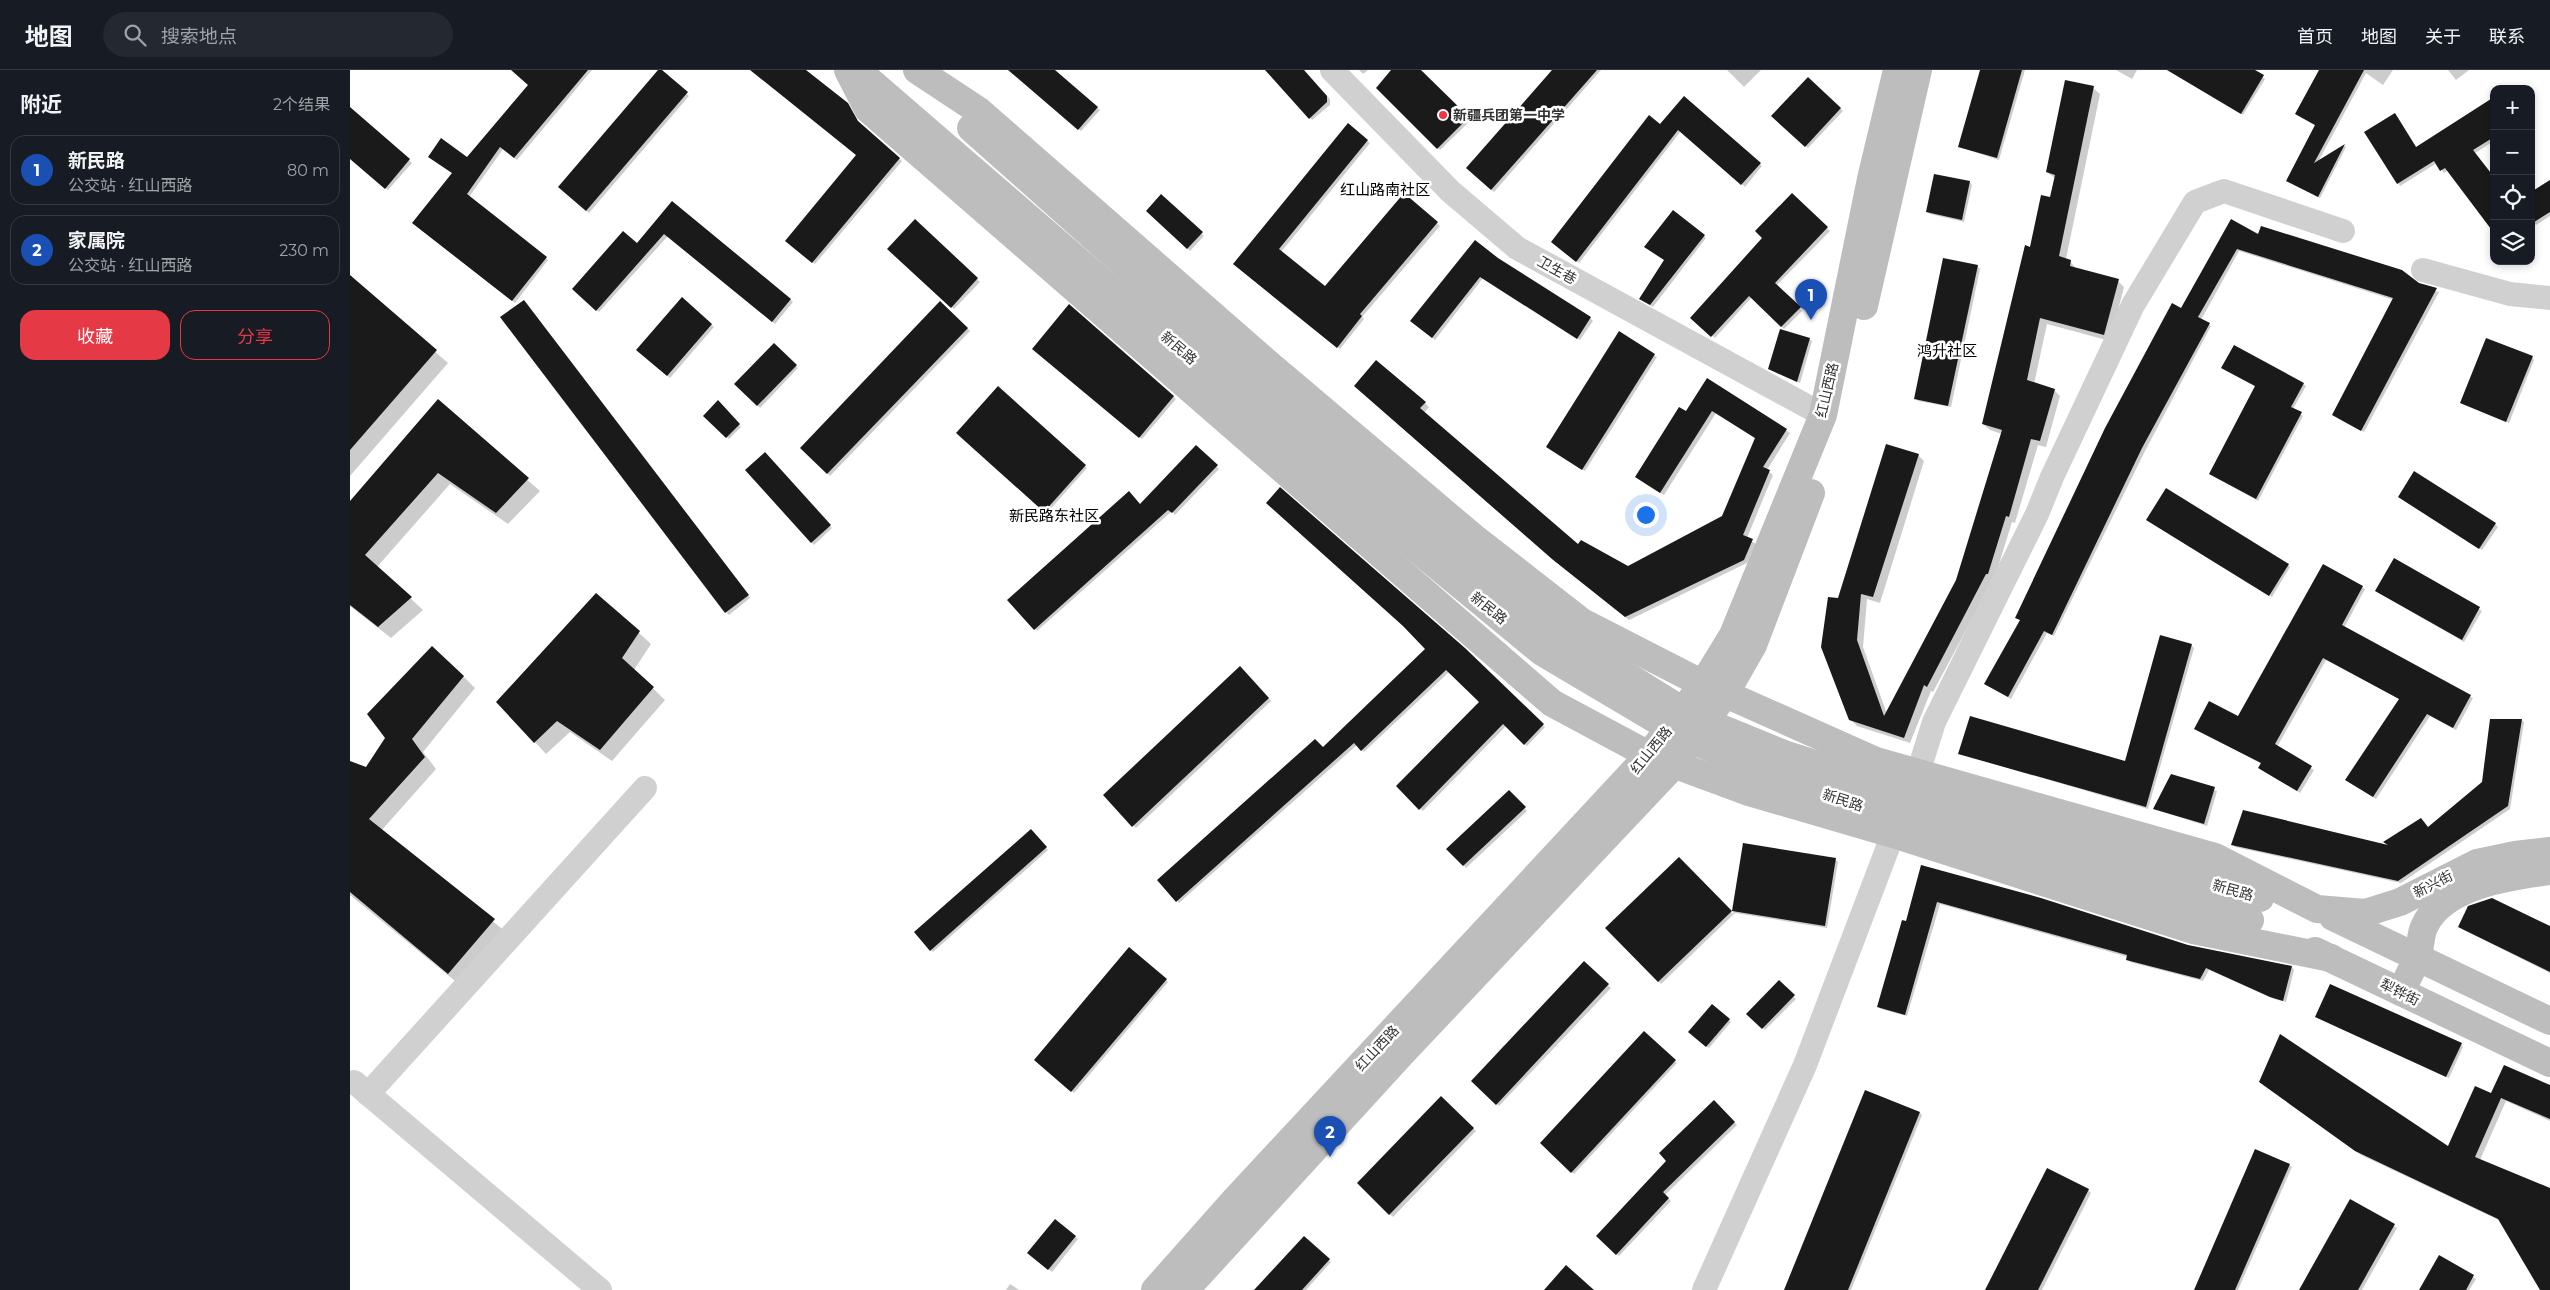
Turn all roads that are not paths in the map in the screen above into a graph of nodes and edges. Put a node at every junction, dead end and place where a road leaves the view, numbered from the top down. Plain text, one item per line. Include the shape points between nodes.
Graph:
1 (848, 70) edge
2 (857, 70) edge
3 (906, 70) edge
4 (917, 70) edge
5 (1332, 70) edge
6 (1897, 70) edge
7 (1918, 70) edge
8 (2343, 231) dead end
9 (2423, 270) dead end
10 (2550, 298) edge
11 (1823, 415) junction
12 (1714, 689) junction
13 (1649, 756) junction
14 (1674, 765) junction
15 (1918, 773) junction
16 (645, 788) dead end
17 (1894, 834) junction
18 (2550, 851) edge
19 (2550, 871) edge
20 (2255, 909) junction
21 (2317, 909) junction
22 (2418, 956) junction
23 (2331, 958) junction
24 (2401, 992) junction
25 (2550, 1021) edge
26 (2550, 1063) edge
27 (600, 1290) edge
28 (1156, 1290) edge
29 (1185, 1290) edge
30 (1704, 1290) edge

1 - 13 main road via 868,108 1552,703
2 - 20 main road, 新民路, bridge via 1292,446 1542,652 1673,730 1776,778 1906,820
3 - 20 main road, 新民路, bridge via 1324,443 1550,628 1692,716 1784,754
4 - 12 main road via 979,111 1265,361 1473,537 1582,622
5 - 11 street, 卫生巷 via 1450,191 1517,248
6 - 11 main road, 红山西路 via 1871,179
7 - 12 main road, 红山西路 via 1838,422 1753,645
8 - 15 street via 2224,191 2195,202 2133,305 2037,514 1934,722
9 - 10 street via 2510,294
11 - 12 main road, 红山西路
12 - 13 main road, 红山西路
12 - 14 main road, 红山西路
12 - 15 main road via 1876,761
13 - 14 main road
13 - 28 main road, 红山西路 via 1241,1194
14 - 17 main road via 1749,792
14 - 29 main road, 红山西路 via 1402,1053
15 - 21 main road via 2215,857
16 - 27 street via 361,1088
17 - 23 main road via 2193,930
17 - 30 street via 1805,1065
18 - 21 main road, 新兴街 via 2477,863 2400,902 2365,913
19 - 22 main road, 新兴街 via 2515,875 2475,886 2443,902 2424,926
20 - 21 main road
20 - 23 main road, 犁铧街
21 - 22 main road
22 - 24 main road, 新兴街
22 - 25 main road
23 - 24 main road, 犁铧街
24 - 26 main road, 犁铧街

